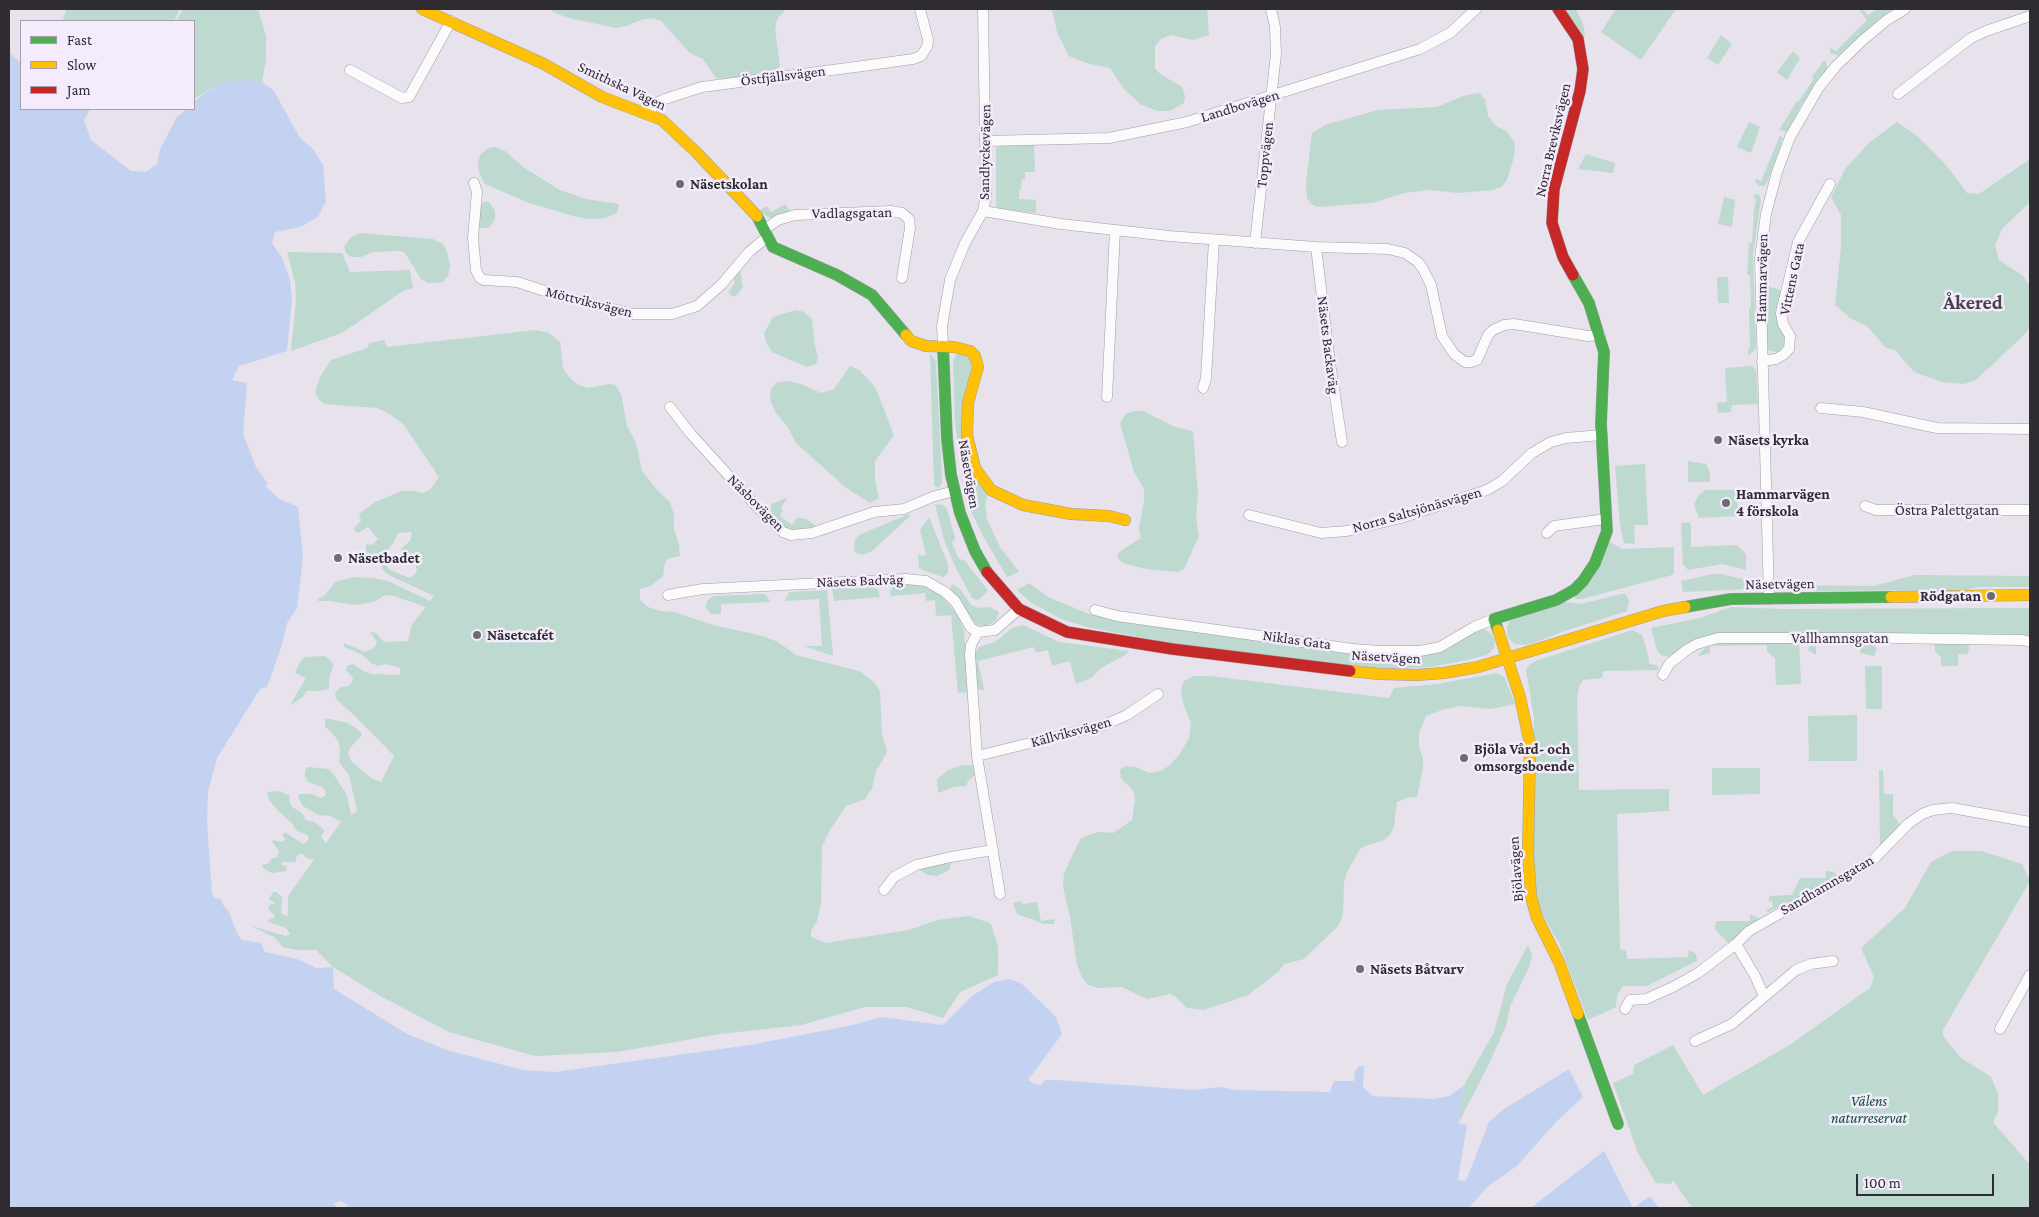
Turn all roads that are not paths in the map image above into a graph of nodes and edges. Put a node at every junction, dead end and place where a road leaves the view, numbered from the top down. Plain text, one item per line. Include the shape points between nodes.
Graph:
1 (422, 9) edge
2 (920, 9) edge
3 (983, 9) edge
4 (1271, 9) edge
5 (1476, 9) edge
6 (1558, 9) edge
7 (1906, 9) edge
8 (2030, 16) edge
9 (451, 21) junction
10 (350, 70) dead end
11 (1898, 94) dead end
12 (1271, 96) junction
13 (648, 114) junction
14 (986, 140) junction
15 (474, 183) dead end
16 (1830, 184) dead end
17 (983, 211) junction
18 (1114, 230) junction
19 (766, 233) junction
20 (1214, 240) junction
21 (1255, 242) junction
22 (1316, 247) junction
23 (902, 278) dead end
24 (1600, 335) junction
25 (943, 347) junction
26 (1762, 360) junction
27 (1203, 388) dead end
28 (1107, 396) dead end
29 (670, 407) dead end
30 (1822, 408) dead end
31 (2030, 429) edge
32 (1602, 435) junction
33 (1342, 442) dead end
34 (954, 491) junction
35 (1865, 506) dead end
36 (2030, 510) edge
37 (1248, 515) dead end
38 (1606, 519) junction
39 (1125, 520) dead end
40 (1547, 533) dead end
41 (668, 595) dead end
42 (2030, 595) edge
43 (1769, 599) junction
44 (1019, 609) junction
45 (1094, 610) dead end
46 (1494, 619) junction
47 (978, 632) junction
48 (2030, 642) edge
49 (1507, 658) junction
50 (1663, 675) dead end
51 (1158, 694) dead end
52 (977, 756) junction
53 (2030, 822) edge
54 (993, 850) junction
55 (884, 890) dead end
56 (1000, 894) dead end
57 (1736, 944) junction
58 (1833, 961) dead end
59 (2030, 974) edge
60 (1764, 996) junction
61 (1625, 1009) dead end
62 (2000, 1029) dead end
63 (1695, 1042) dead end
64 (1618, 1124) dead end

1 - 9 street, Smithska Vägen
2 - 13 street, Östfjällsvägen via 928,40 921,56 702,87 665,98 656,103
3 - 14 street, Sandlyckevägen
4 - 12 street, Toppvägen via 1276,54
5 - 12 street, Landbovägen via 1450,33 1425,47
6 - 24 street, Norra Breviksvägen via 1578,39 1583,69 1554,189 1552,223 1563,257 1589,304
7 - 26 street, Hammarvägen via 1887,20 1836,66 1804,111 1787,144 1770,195 1761,237
8 - 11 street via 1971,38
9 - 10 street via 410,97 402,98
9 - 13 street, Smithska Vägen via 544,64 602,97
12 - 14 street, Landbovägen via 1187,122 1110,138
12 - 21 street, Toppvägen
13 - 19 street, Smithska Vägen via 668,124 696,152 756,214
14 - 17 street, Sandlyckevägen
15 - 19 street, Möttviksvägen via 477,192 473,238 476,270 480,278 517,282 633,314 672,314 698,306 722,284
16 - 26 street, Vittens Gata via 1798,242 1781,313 1790,336 1789,349 1776,359
17 - 18 street
17 - 25 street, Sandlyckevägen via 950,280 943,318
18 - 20 street
18 - 28 street
19 - 23 street, Vadlagsgatan via 778,220 795,215 902,212 909,219 910,228
19 - 25 street, Smithska Vägen via 778,251 817,265 872,295 911,342
20 - 21 street
20 - 27 street
21 - 22 street
22 - 24 street via 1388,249 1412,257 1431,285 1442,336 1463,361 1477,360 1484,341 1493,330 1504,325
22 - 33 street, Näsets Backaväg
24 - 32 street, Norra Breviksvägen via 1605,364
25 - 34 street, Näsetvägen
25 - 39 street, Smithska Vägen via 968,350 977,362 966,430 972,459 985,484 1003,497 1023,505
26 - 43 street, Hammarvägen
29 - 34 street, Näsbovägen via 757,507 783,532 791,535 812,534 874,512 904,510
30 - 31 street via 1863,412 1937,428
32 - 37 street, Norra Saltsjönäsvägen via 1550,442 1488,490 1347,531 1321,533
32 - 38 street, Norra Breviksvägen
34 - 44 street, Näsetvägen via 975,551 987,572
35 - 36 street, Östra Palettgatan via 1876,510
38 - 40 street via 1554,526
38 - 46 street, Norra Breviksvägen via 1607,531 1599,556 1574,590 1556,600
41 - 47 street, Näsets Badväg via 722,588 917,579 945,592 955,601 971,628
42 - 43 street, Näsetvägen
43 - 49 street, Näsetvägen via 1714,601 1663,611
44 - 47 street via 995,630
44 - 49 street, Näsetvägen via 1052,626 1084,635 1379,674 1444,673
45 - 46 street, Niklas Gata via 1117,616 1381,651 1420,651 1440,647
46 - 49 street
47 - 52 street via 970,654
48 - 50 street, Vallhamnsgatan via 1718,638 1697,644 1670,664
49 - 64 street, Bjölavägen via 1530,744 1528,849 1531,897 1537,918 1559,962
51 - 52 street, Källviksvägen via 1116,721
52 - 54 street
53 - 57 street, Sandhamnsgatan via 1952,808 1922,814 1872,861 1768,919
54 - 55 street via 916,865 894,877
54 - 56 street
57 - 60 street
57 - 61 street, Sandhamnsgatan via 1698,973 1646,999 1630,1000
58 - 60 street via 1796,970
59 - 62 street
60 - 63 street via 1732,1024

